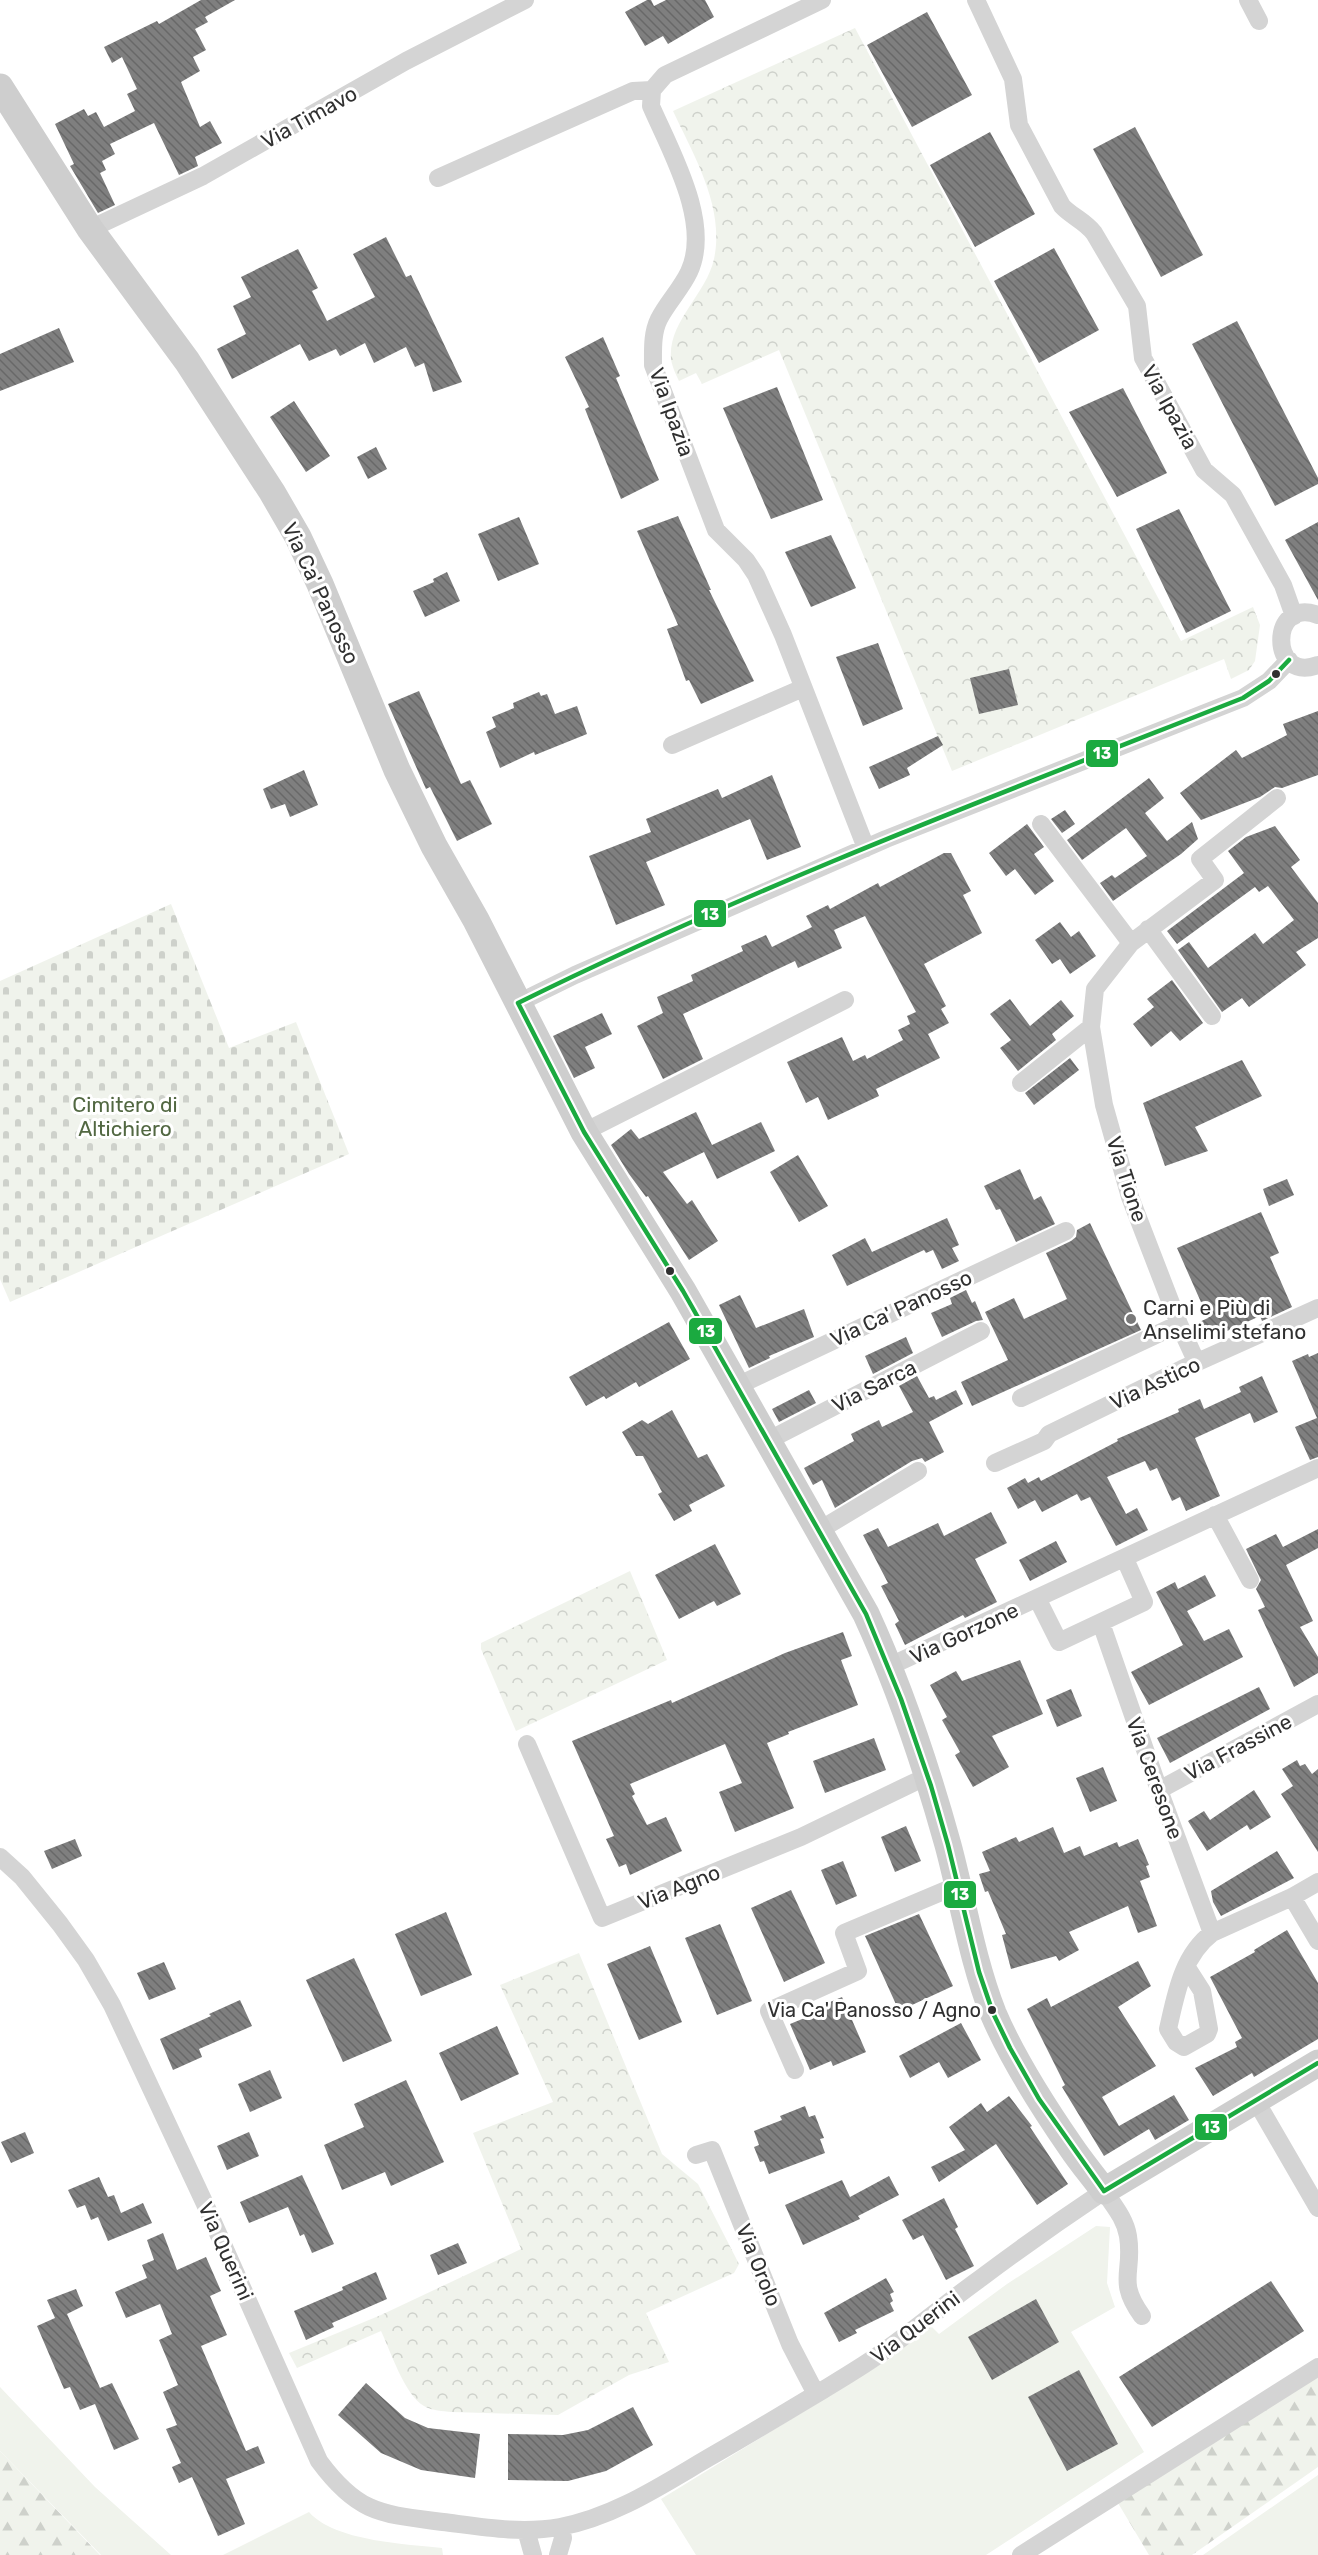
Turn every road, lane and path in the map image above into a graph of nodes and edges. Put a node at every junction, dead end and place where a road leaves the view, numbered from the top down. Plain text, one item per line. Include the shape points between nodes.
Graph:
1 (525, 0) edge
2 (822, 0) edge
3 (976, 0) edge
4 (1248, 0) edge
5 (1259, 21) dead end
6 (0, 87) edge
7 (652, 90) junction
8 (438, 178) dead end
9 (90, 229) junction
10 (1318, 615) edge
11 (1293, 616) junction
12 (1289, 660) junction
13 (1318, 665) edge
14 (803, 688) junction
15 (672, 746) dead end
16 (1277, 798) dead end
17 (1041, 824) dead end
18 (866, 848) junction
19 (1148, 929) junction
20 (1131, 943) junction
21 (846, 1000) dead end
22 (518, 1003) junction
23 (1212, 1016) dead end
24 (1091, 1027) junction
25 (1021, 1083) dead end
26 (584, 1132) junction
27 (1066, 1231) dead end
28 (1318, 1308) edge
29 (1179, 1324) junction
30 (981, 1331) dead end
31 (1197, 1363) junction
32 (737, 1386) junction
33 (1022, 1398) dead end
34 (767, 1442) junction
35 (995, 1463) dead end
36 (1318, 1468) edge
37 (918, 1471) dead end
38 (1215, 1515) junction
39 (818, 1531) junction
40 (1125, 1559) junction
41 (1250, 1580) dead end
42 (1037, 1598) junction
43 (1101, 1623) junction
44 (890, 1666) junction
45 (1318, 1704) edge
46 (527, 1744) dead end
47 (928, 1778) junction
48 (1159, 1790) junction
49 (0, 1857) edge
50 (1318, 1882) edge
51 (958, 1885) junction
52 (1292, 1897) junction
53 (1212, 1933) junction
54 (1318, 1941) edge
55 (1186, 1966) dead end
56 (1318, 2063) edge
57 (795, 2070) dead end
58 (1256, 2101) junction
59 (696, 2155) dead end
60 (1104, 2191) junction
61 (1318, 2208) edge
62 (1142, 2316) dead end
63 (1318, 2367) edge
64 (816, 2394) junction
65 (561, 2527) junction
66 (526, 2530) junction
67 (533, 2555) edge
68 (558, 2555) edge
69 (1021, 2555) edge

1 - 9 street, Via Timavo via 406,61 203,176
2 - 7 street via 665,75
3 - 11 street, Via Ipazia via 1013,79 1018,125 1062,206 1094,233 1137,306 1143,358 1204,470 1233,495 1283,585
4 - 5 street
6 - 9 street, Via Ca' Panosso
7 - 8 street via 633,91
7 - 14 street, Via Ipazia via 651,106 693,207 696,255 658,321 652,365 716,530 756,576
9 - 22 street, Via Ca' Panosso via 186,361 298,537 397,770
10 - 11 street
11 - 12 street via 1280,637 1280,646
12 - 13 street via 1305,667
12 - 18 street via 1269,681 1243,698
14 - 15 street
14 - 18 street, Via Ipazia
16 - 19 street, Via Tione via 1200,860 1215,880
17 - 20 street
18 - 22 street
19 - 20 street, Via Tione
19 - 23 street
20 - 24 street, Via Tione via 1095,989
21 - 26 street
22 - 26 street, Via Ca' Panosso
24 - 25 street
24 - 29 street, Via Tione via 1104,1105 1130,1197
26 - 32 street, Via Ca' Panosso
27 - 32 street, Via Ca' Panosso
28 - 31 street, Via Astico
29 - 31 street, Via Tione
29 - 33 street
30 - 34 street, Via Sarca
31 - 35 street, Via Astico
32 - 34 street, Via Ca' Panosso
34 - 39 street, Via Ca' Panosso
36 - 38 street, Via Gorzone
37 - 39 street
38 - 40 street, Via Gorzone
38 - 41 street
39 - 44 street, Via Ca' Panosso via 852,1588
40 - 42 street, Via Gorzone
40 - 43 street, Via Gorzone via 1144,1602
42 - 43 street, Via Gorzone via 1059,1642
42 - 44 street, Via Gorzone
43 - 48 street, Via Ceresone
44 - 47 street, Via Ca' Panosso
45 - 48 street, Via Frassine
46 - 47 street, Via Agno via 602,1918 801,1837
47 - 51 street, Via Ca' Panosso
48 - 53 street, Via Ceresone
49 - 66 street, Via Querini via 22,1877 60,1924 112,2005 205,2204 288,2396 319,2461 335,2483 350,2498 370,2509 401,2517
50 - 52 street
51 - 57 street via 844,1933 858,1971 769,2012
51 - 60 street, Via Ca' Panosso via 993,2013 1027,2079
52 - 53 street
52 - 54 street
53 - 55 street via 1199,1943
56 - 58 street, Via Querini
58 - 60 street, Via Querini
58 - 61 street
59 - 64 street, Via Orolo via 712,2150 790,2344
60 - 62 street via 1123,2220 1129,2252 1127,2288 1131,2302
60 - 64 street, Via Querini via 887,2349
63 - 69 street
64 - 65 street, Via Querini via 637,2499
65 - 66 street, Via Querini
65 - 68 street via 563,2538
66 - 67 street

